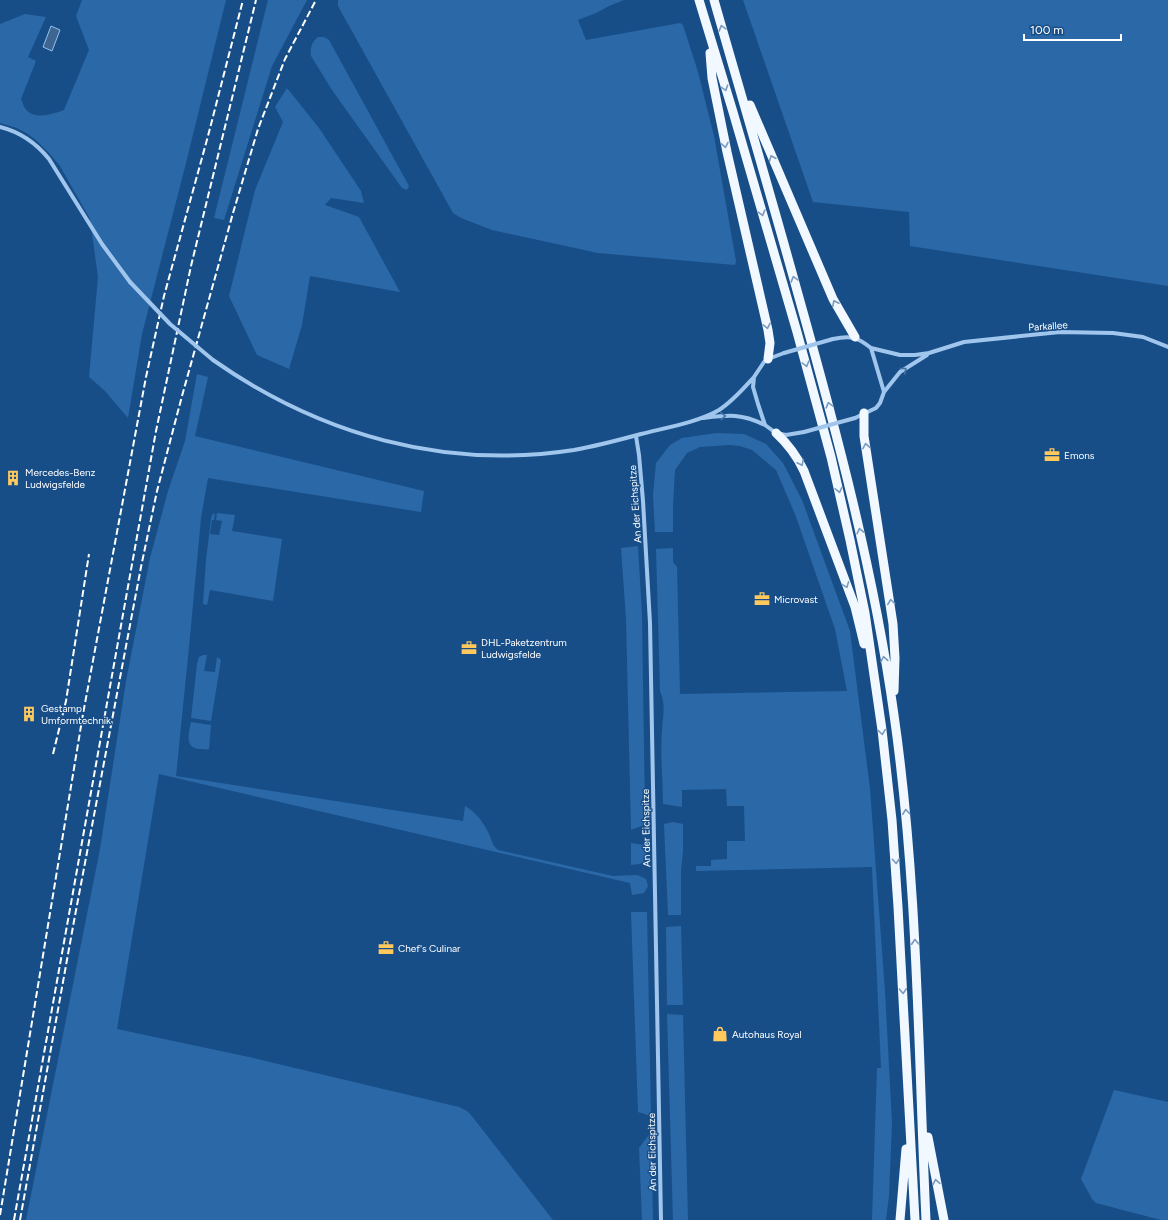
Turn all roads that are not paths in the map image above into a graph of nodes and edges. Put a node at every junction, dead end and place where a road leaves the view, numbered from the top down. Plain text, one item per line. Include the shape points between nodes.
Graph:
1 (699, 0) edge
2 (714, 0) edge
3 (709, 37) junction
4 (730, 57) junction
5 (0, 127) edge
6 (855, 337) junction
7 (1168, 347) edge
8 (871, 348) junction
9 (929, 353) junction
10 (768, 359) junction
11 (754, 377) junction
12 (884, 392) junction
13 (864, 413) junction
14 (698, 419) junction
15 (765, 425) junction
16 (776, 433) junction
17 (636, 436) junction
18 (877, 693) junction
19 (893, 711) junction
20 (920, 1051) junction
21 (908, 1076) junction
22 (661, 1220) edge
23 (900, 1220) edge
24 (915, 1220) edge
25 (926, 1220) edge
26 (944, 1220) edge

1 - 3 highway
4 -> 2 highway
3 -> 10 highway via 712,78 768,330
3 -> 18 highway via 736,120 831,457 861,591
6 -> 4 highway via 833,299
19 -> 4 highway via 875,609 848,482 815,355
5 - 17 street, bridge via 29,140 49,159 99,240 130,282 170,324 213,360 252,386 312,417 370,437 421,448 479,455 574,450
6 - 8 street
6 - 10 street, bridge via 833,339
7 - 9 street, Parkallee via 1143,337 1113,333 1060,332 968,342
8 - 9 street via 900,355
8 - 12 street
12 -> 9 street via 900,372
10 - 11 street via 760,365
11 - 14 street via 740,393 718,410
11 - 15 street via 753,387
12 - 13 street via 876,408
13 - 16 street, bridge via 855,418 804,432 786,435
19 -> 13 highway via 894,624 864,436
14 -> 15 street via 737,416
14 - 17 street
15 - 16 street
16 -> 18 highway via 793,450 804,471 855,607
17 - 22 street, An der Eichspitze via 643,501 650,623
18 -> 21 highway via 892,820
20 -> 19 highway via 904,790
20 - 25 highway
26 -> 20 highway via 929,1139
21 - 23 highway via 905,1177
21 - 24 highway

